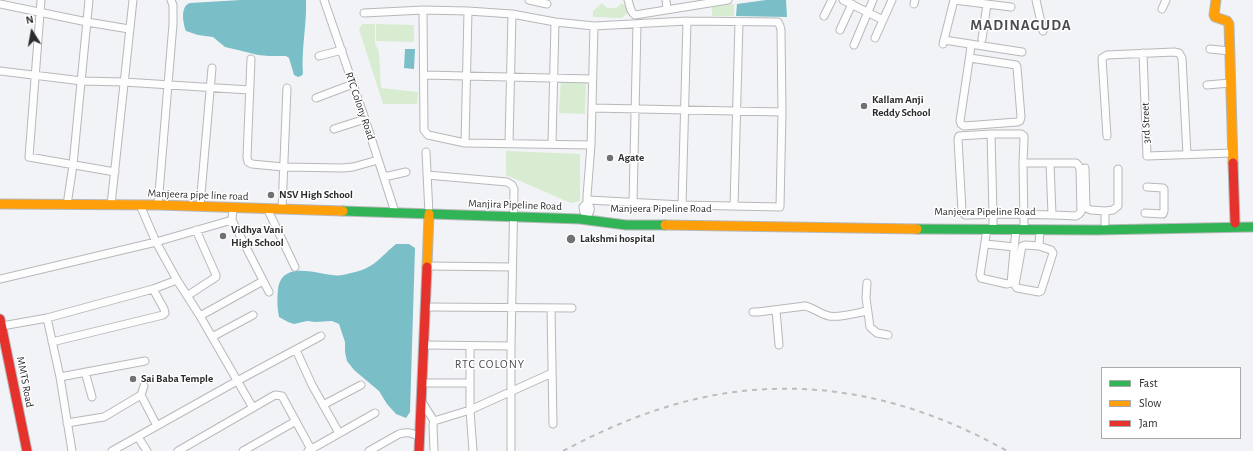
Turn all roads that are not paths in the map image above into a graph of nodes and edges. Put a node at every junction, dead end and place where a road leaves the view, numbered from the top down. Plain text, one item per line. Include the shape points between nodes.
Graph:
1 (41, 0) edge
2 (89, 0) edge
3 (133, 0) edge
4 (171, 0) edge
5 (324, 0) edge
6 (529, 0) edge
7 (628, 0) edge
8 (666, 0) edge
9 (728, 0) edge
10 (832, 0) edge
11 (843, 0) edge
12 (873, 0) edge
13 (892, 0) edge
14 (954, 0) edge
15 (1037, 0) edge
16 (1166, 0) edge
17 (1216, 0) edge
18 (705, 2) edge
19 (0, 4) edge
20 (547, 4) dead end
21 (852, 4) junction
22 (987, 4) junction
23 (1011, 7) dead end
24 (667, 9) junction
25 (1162, 9) dead end
26 (423, 10) junction
27 (468, 11) junction
28 (868, 12) junction
29 (39, 13) junction
30 (364, 13) dead end
31 (512, 14) junction
32 (824, 16) dead end
33 (883, 20) junction
34 (687, 21) junction
35 (87, 22) junction
36 (555, 22) junction
37 (739, 22) junction
38 (637, 25) junction
39 (594, 26) junction
40 (129, 29) junction
41 (840, 30) dead end
42 (1043, 30) dead end
43 (875, 38) dead end
44 (982, 39) dead end
45 (854, 44) dead end
46 (971, 45) junction
47 (1210, 49) dead end
48 (342, 50) junction
49 (1010, 50) junction
50 (1230, 51) junction
51 (1022, 52) dead end
52 (1143, 53) junction
53 (319, 56) dead end
54 (970, 58) junction
55 (251, 59) dead end
56 (1009, 63) junction
57 (212, 68) dead end
58 (0, 71) edge
59 (424, 75) junction
60 (36, 76) junction
61 (466, 76) junction
62 (511, 77) junction
63 (554, 78) junction
64 (592, 79) junction
65 (82, 81) junction
66 (124, 82) junction
67 (1230, 83) junction
68 (353, 84) junction
69 (167, 85) junction
70 (1207, 85) dead end
71 (210, 87) junction
72 (287, 88) dead end
73 (249, 90) junction
74 (316, 98) dead end
75 (592, 108) junction
76 (635, 109) junction
77 (684, 110) junction
78 (737, 111) junction
79 (782, 112) junction
80 (365, 119) junction
81 (334, 129) dead end
82 (991, 134) junction
83 (1107, 136) dead end
84 (465, 142) junction
85 (509, 143) junction
86 (552, 144) junction
87 (591, 145) junction
88 (426, 152) dead end
89 (1232, 153) junction
90 (1187, 155) junction
91 (378, 160) junction
92 (1050, 163) junction
93 (1023, 164) junction
94 (73, 165) junction
95 (283, 167) junction
96 (1085, 168) dead end
97 (1118, 169) dead end
98 (115, 172) junction
99 (406, 172) dead end
100 (427, 175) junction
101 (384, 177) junction
102 (1147, 187) dead end
103 (588, 201) junction
104 (633, 203) junction
105 (0, 204) edge
106 (158, 204) junction
107 (67, 205) junction
108 (111, 205) junction
109 (140, 205) junction
110 (682, 205) junction
111 (200, 206) junction
112 (734, 206) junction
113 (233, 208) junction
114 (267, 208) junction
115 (282, 209) junction
116 (1105, 211) junction
117 (394, 212) junction
118 (1145, 213) dead end
119 (429, 214) junction
120 (993, 214) junction
121 (1024, 214) junction
122 (1052, 214) junction
123 (1160, 214) junction
124 (514, 216) junction
125 (586, 218) junction
126 (232, 220) junction
127 (601, 221) joint
128 (1235, 223) junction
129 (1253, 223) edge
130 (1105, 224) junction
131 (1160, 224) junction
132 (990, 227) junction
133 (1020, 227) junction
134 (1122, 227) junction
135 (1253, 227) edge
136 (1040, 229) junction
137 (196, 230) junction
138 (156, 242) junction
139 (986, 244) junction
140 (1039, 246) junction
141 (1014, 247) junction
142 (428, 266) junction
143 (295, 267) dead end
144 (512, 267) junction
145 (0, 279) edge
146 (177, 280) junction
147 (263, 281) junction
148 (867, 283) dead end
149 (153, 289) junction
150 (269, 292) dead end
151 (187, 296) junction
152 (427, 307) junction
153 (512, 308) junction
154 (551, 308) junction
155 (572, 308) dead end
156 (776, 310) junction
157 (867, 311) junction
158 (753, 312) dead end
159 (252, 315) dead end
160 (200, 316) junction
161 (47, 318) junction
162 (1, 322) edge
163 (888, 335) dead end
164 (321, 336) dead end
165 (212, 337) junction
166 (52, 342) junction
167 (779, 345) dead end
168 (425, 346) junction
169 (470, 346) junction
170 (511, 346) junction
171 (296, 350) junction
172 (145, 360) dead end
173 (85, 372) junction
174 (552, 373) junction
175 (60, 377) junction
176 (237, 381) junction
177 (423, 383) junction
178 (470, 383) junction
179 (361, 385) dead end
180 (144, 386) dead end
181 (511, 391) junction
182 (141, 395) junction
183 (92, 397) dead end
184 (422, 402) junction
185 (323, 406) junction
186 (252, 408) junction
187 (470, 410) junction
188 (375, 413) dead end
189 (296, 421) junction
190 (434, 421) junction
191 (67, 423) junction
192 (553, 424) dead end
193 (157, 426) junction
194 (339, 433) junction
195 (138, 437) junction
196 (420, 438) junction
197 (511, 449) dead end
198 (310, 450) edge
199 (419, 450) edge
200 (27, 451) edge
201 (72, 451) edge
202 (112, 451) edge
203 (147, 451) edge
204 (178, 451) edge
205 (243, 451) edge
206 (369, 451) edge
207 (434, 451) edge
208 (473, 451) edge

1 - 29 street
2 - 35 street
3 - 40 street
4 - 69 street via 173,24
5 - 48 street, RTC Colony Road
6 - 20 street
7 - 24 street via 632,13 636,15
8 - 24 street
9 - 18 street
10 - 32 street
11 - 21 street
12 - 28 street
13 - 33 street
14 - 22 street
14 - 46 street via 944,42
15 - 42 street
16 - 25 street
17 - 50 main road via 1215,18 1229,24
18 - 24 street
19 - 29 street
21 - 28 street
21 - 41 street
22 - 23 street
22 - 44 street
26 - 27 street
26 - 30 street
26 - 59 street
27 - 31 street
27 - 61 street
28 - 33 street
28 - 45 street
29 - 35 street
29 - 60 street
31 - 36 street
31 - 62 street
33 - 43 street
34 - 37 street
34 - 38 street
34 - 77 street
35 - 40 street
35 - 65 street
36 - 39 street
36 - 63 street
37 - 78 street
37 - 79 street via 778,22 780,26
38 - 39 street
38 - 76 street
39 - 64 street
40 - 66 street
46 - 49 street
46 - 54 street
47 - 50 street
48 - 53 street
48 - 68 street, RTC Colony Road
49 - 51 street
49 - 56 street
50 - 67 main road
52 - 83 street via 1107,55 1102,58
52 - 90 street via 1174,52 1181,55
52 - 90 street, 3rd Street via 1147,156
54 - 56 street
54 - 56 street via 960,121 964,126 1020,121 1017,67 1016,64
55 - 73 street
57 - 71 street
58 - 60 street
59 - 61 street
59 - 84 street via 425,132 428,135
60 - 65 street
60 - 94 street via 29,158
61 - 62 street
61 - 84 street
62 - 63 street
62 - 85 street
63 - 64 street
63 - 86 street
64 - 75 street
65 - 66 street
65 - 94 street
66 - 69 street
66 - 98 street
67 - 70 street
67 - 89 main road
68 - 74 street
68 - 80 street, RTC Colony Road
69 - 71 street
69 - 106 street
71 - 73 street
71 - 111 street
72 - 95 street
73 - 95 street via 248,162
75 - 76 street
75 - 87 street
76 - 77 street
76 - 104 street
77 - 78 street
77 - 110 street
78 - 79 street
78 - 112 street
79 - 112 street via 780,207
80 - 81 street
80 - 91 street, RTC Colony Road
82 - 93 street via 1024,136
82 - 120 street
82 - 120 street via 959,136 958,139 962,210 965,215
84 - 85 street
85 - 86 street
86 - 87 street
87 - 103 street
88 - 100 street
89 - 90 street, 3rd Street
89 - 128 main road
91 - 95 street via 343,168
91 - 101 street, RTC Colony Road
92 - 93 street
92 - 122 street
92 - 122 street via 1076,163 1080,168 1079,214
93 - 121 street
94 - 98 street
94 - 107 street
95 - 115 street
96 - 116 street via 1086,208
97 - 116 street via 1118,206
98 - 108 street
99 - 101 street
100 - 119 street
100 - 124 street via 507,182 514,189
101 - 117 street, RTC Colony Road
102 - 123 street via 1164,189 1164,211
103 - 104 street
103 - 125 street via 583,207
104 - 110 street
105 - 107 main road, Manjeera pipe line road
106 - 109 main road, Manjeera pipe line road
106 - 111 main road, Manjeera pipe line road
107 - 108 main road, Manjeera pipe line road
108 - 109 main road, Manjeera pipe line road
109 - 138 street
110 - 112 street
111 - 113 main road, Manjeera pipe line road
113 - 114 main road, Manjeera pipe line road
113 - 126 street
114 - 115 main road, Manjeera pipe line road
114 - 143 street
115 - 117 main road, Manjeera pipe line road
116 - 130 street
117 - 119 main road, Manjira Pipeline Road
118 - 123 street
119 - 124 main road, Manjira Pipeline Road
119 - 142 main road
120 - 121 street
120 - 132 street
121 - 122 street
121 - 133 street
123 - 131 street
124 - 125 main road, Manjira Pipeline Road
124 - 144 street
125 - 127 main road, Manjira Pipeline Road
126 - 137 street
126 - 147 street
127 - 132 main road, Manjeera Pipeline Road via 626,218
128 - 129 main road, Manjeera Pipeline Road
128 - 131 main road, Manjeera Pipeline Road
130 - 133 main road, Manjeera Pipeline Road
130 - 134 main road, Manjeera Pipeline Road
131 - 134 main road, Manjeera Pipeline Road
132 - 133 main road, Manjeera Pipeline Road
132 - 139 street
133 - 136 main road, Manjeera Pipeline Road
133 - 141 street
134 - 135 main road, Manjeera Pipeline Road
134 - 136 main road, Manjeera Pipeline Road
136 - 140 street
137 - 138 street
137 - 151 street via 216,277
138 - 145 street
138 - 146 street
139 - 141 street
139 - 141 street via 981,278 1007,284 1011,283
140 - 140 street via 1022,246 1015,285 1017,288 1041,291 1053,253
142 - 144 street
142 - 152 main road
144 - 153 street
146 - 149 street
146 - 151 street
147 - 150 street
147 - 160 street
148 - 157 street
149 - 161 street
149 - 166 street via 164,309 163,315
151 - 160 street
152 - 153 street
152 - 168 main road
153 - 154 street
153 - 170 street
154 - 155 street
154 - 174 street
156 - 157 street via 805,306 830,316
156 - 158 street
156 - 167 street
157 - 163 street via 872,331
159 - 165 street
160 - 165 street
161 - 162 street
161 - 166 street
162 - 200 main road, MMTS Road
164 - 171 street
165 - 176 street
166 - 175 street
168 - 169 street
168 - 177 main road
169 - 170 street
169 - 178 street
170 - 181 street
171 - 176 street
171 - 185 street
172 - 173 street
173 - 175 street
173 - 183 street
174 - 181 street
174 - 192 street
175 - 191 street
176 - 186 street
176 - 193 street
177 - 178 street
177 - 184 main road
178 - 187 street
179 - 185 street
180 - 182 street
181 - 187 street
181 - 197 street
182 - 191 street via 104,417
182 - 193 street
184 - 190 street
184 - 196 main road
185 - 194 street
186 - 189 street via 275,395 282,396
186 - 204 street
187 - 190 street
187 - 208 street
188 - 194 street
189 - 198 street
189 - 205 street
190 - 207 street
191 - 201 street
193 - 195 street
194 - 198 street
195 - 202 street
195 - 203 street
196 - 199 main road
196 - 206 street via 411,433 399,434

